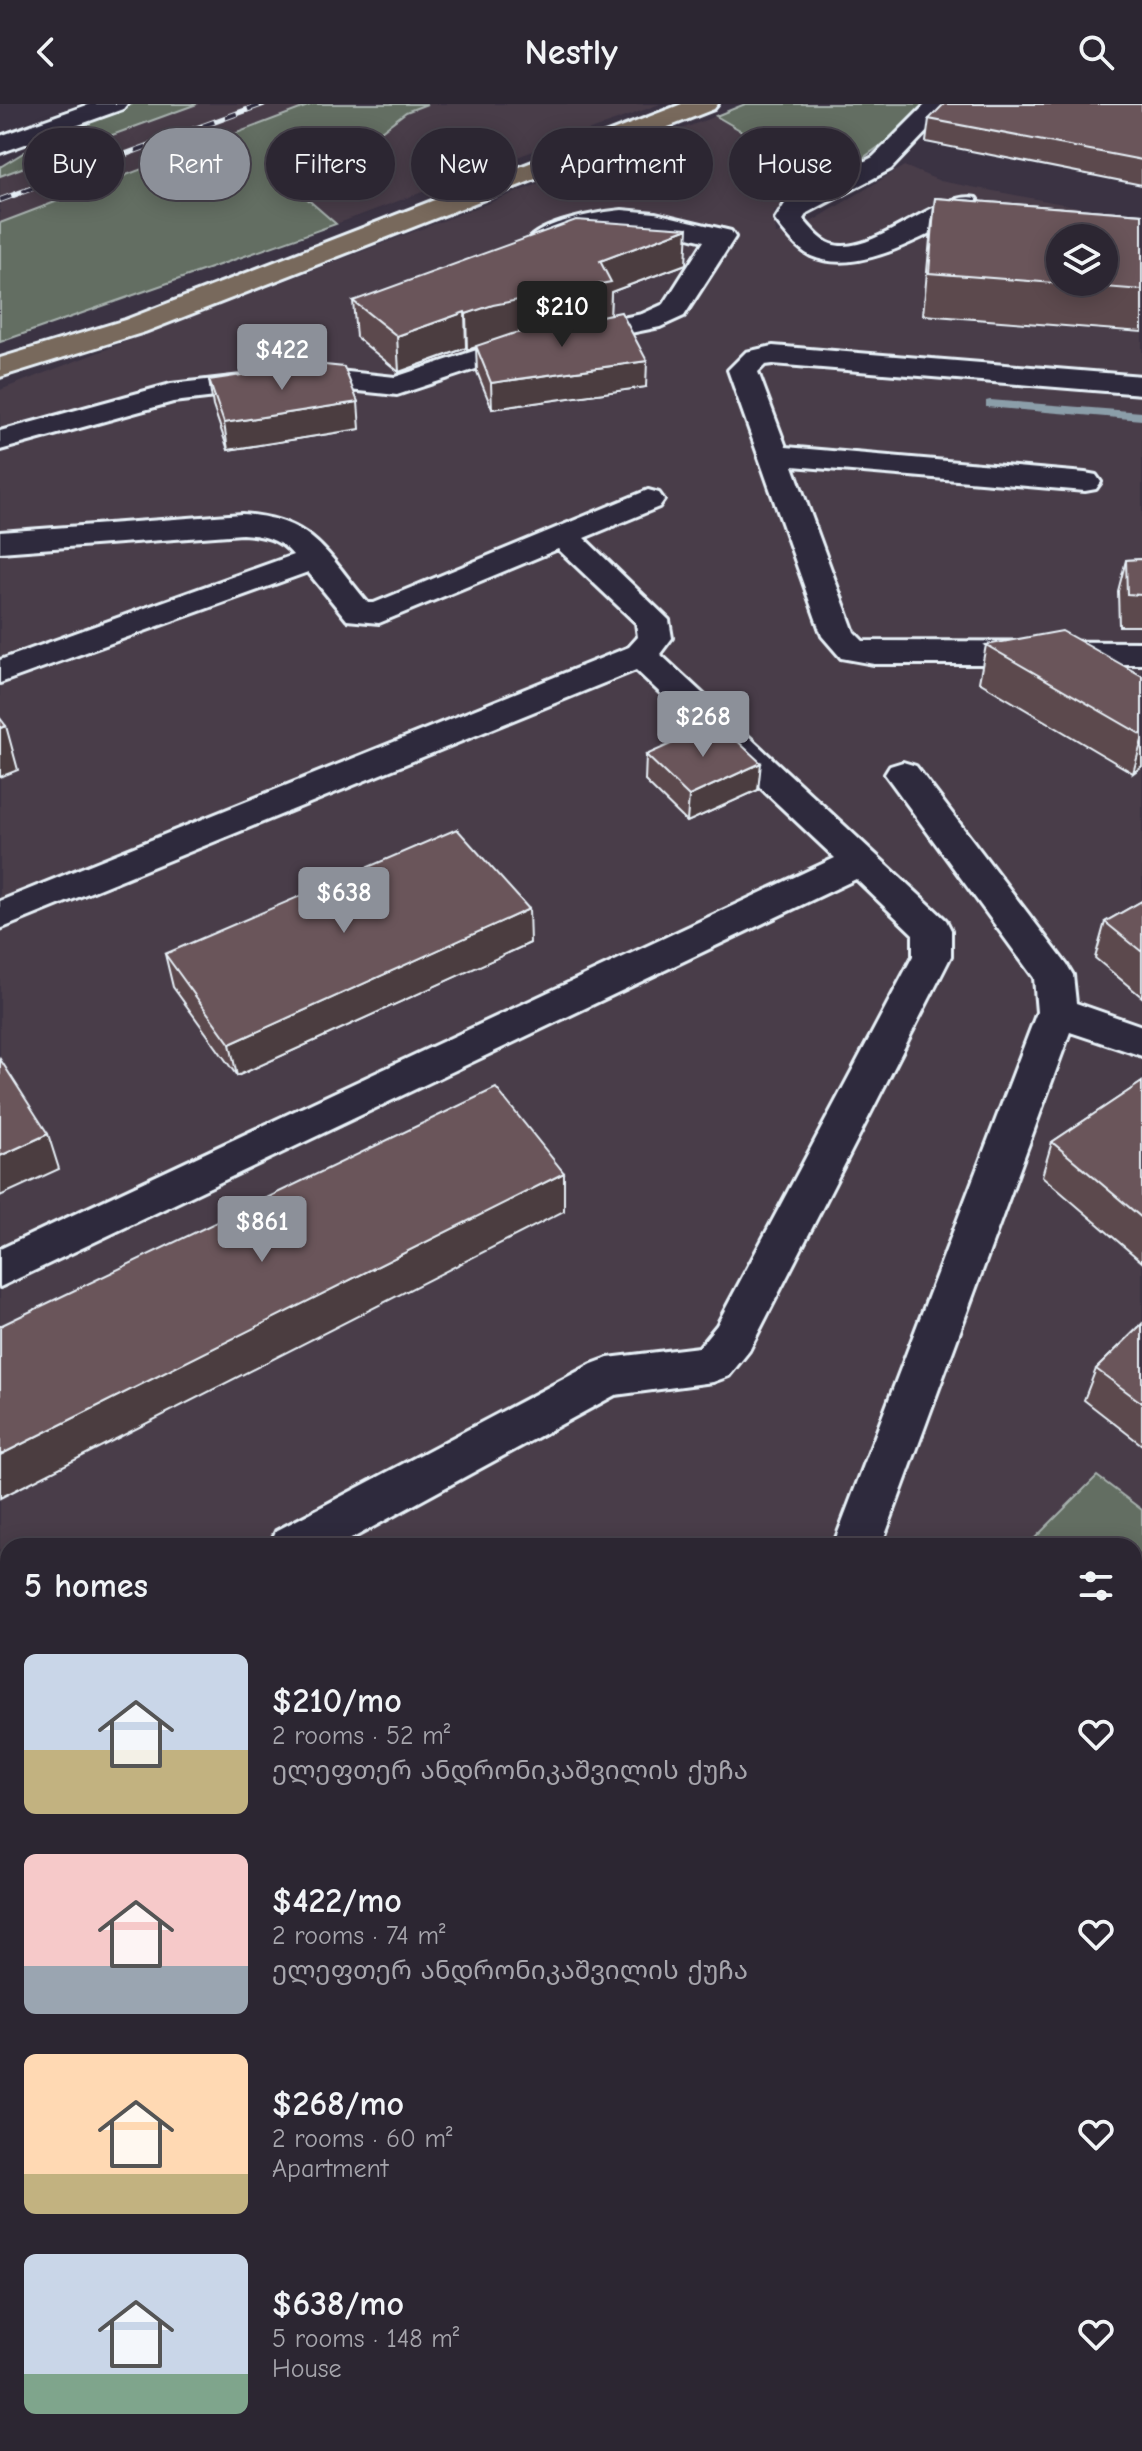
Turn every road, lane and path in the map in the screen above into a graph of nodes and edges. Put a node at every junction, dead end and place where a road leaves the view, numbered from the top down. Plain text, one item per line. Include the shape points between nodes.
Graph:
1 (114, 104) edge
2 (705, 104) edge
3 (940, 104) edge
4 (0, 145) edge
5 (966, 204) edge
6 (519, 249) edge
7 (0, 368) edge
8 (1142, 385) edge
9 (0, 441) edge
10 (774, 455) junction
11 (1085, 482) dead end
12 (648, 500) dead end
13 (563, 536) junction
14 (0, 542) edge
15 (314, 559) junction
16 (1142, 653) edge
17 (641, 655) junction
18 (0, 672) edge
19 (903, 774) dead end
20 (861, 861) junction
21 (0, 916) edge
22 (1057, 1012) junction
23 (1142, 1041) edge
24 (0, 1269) edge
25 (308, 1538) edge
26 (860, 1538) edge

1 - 4 street
2 - 7 main road via 135,326
3 - 5 street via 882,163 796,208 789,220 821,250 843,255
6 - 9 street via 590,222 619,217 721,237 674,310 650,321 505,350 397,386 310,377 171,393
8 - 10 street via 773,355 756,358 743,370
10 - 11 street
10 - 16 street via 839,636 853,650
12 - 13 street
13 - 15 street via 379,613 359,613
13 - 17 street via 652,620 655,638
14 - 15 street via 242,524 271,526 298,540
15 - 18 street
17 - 20 street
17 - 21 street
19 - 22 street via 1053,975
20 - 24 street
20 - 25 street via 932,930 932,956 733,1338 713,1363 608,1377
22 - 23 street
22 - 26 street

